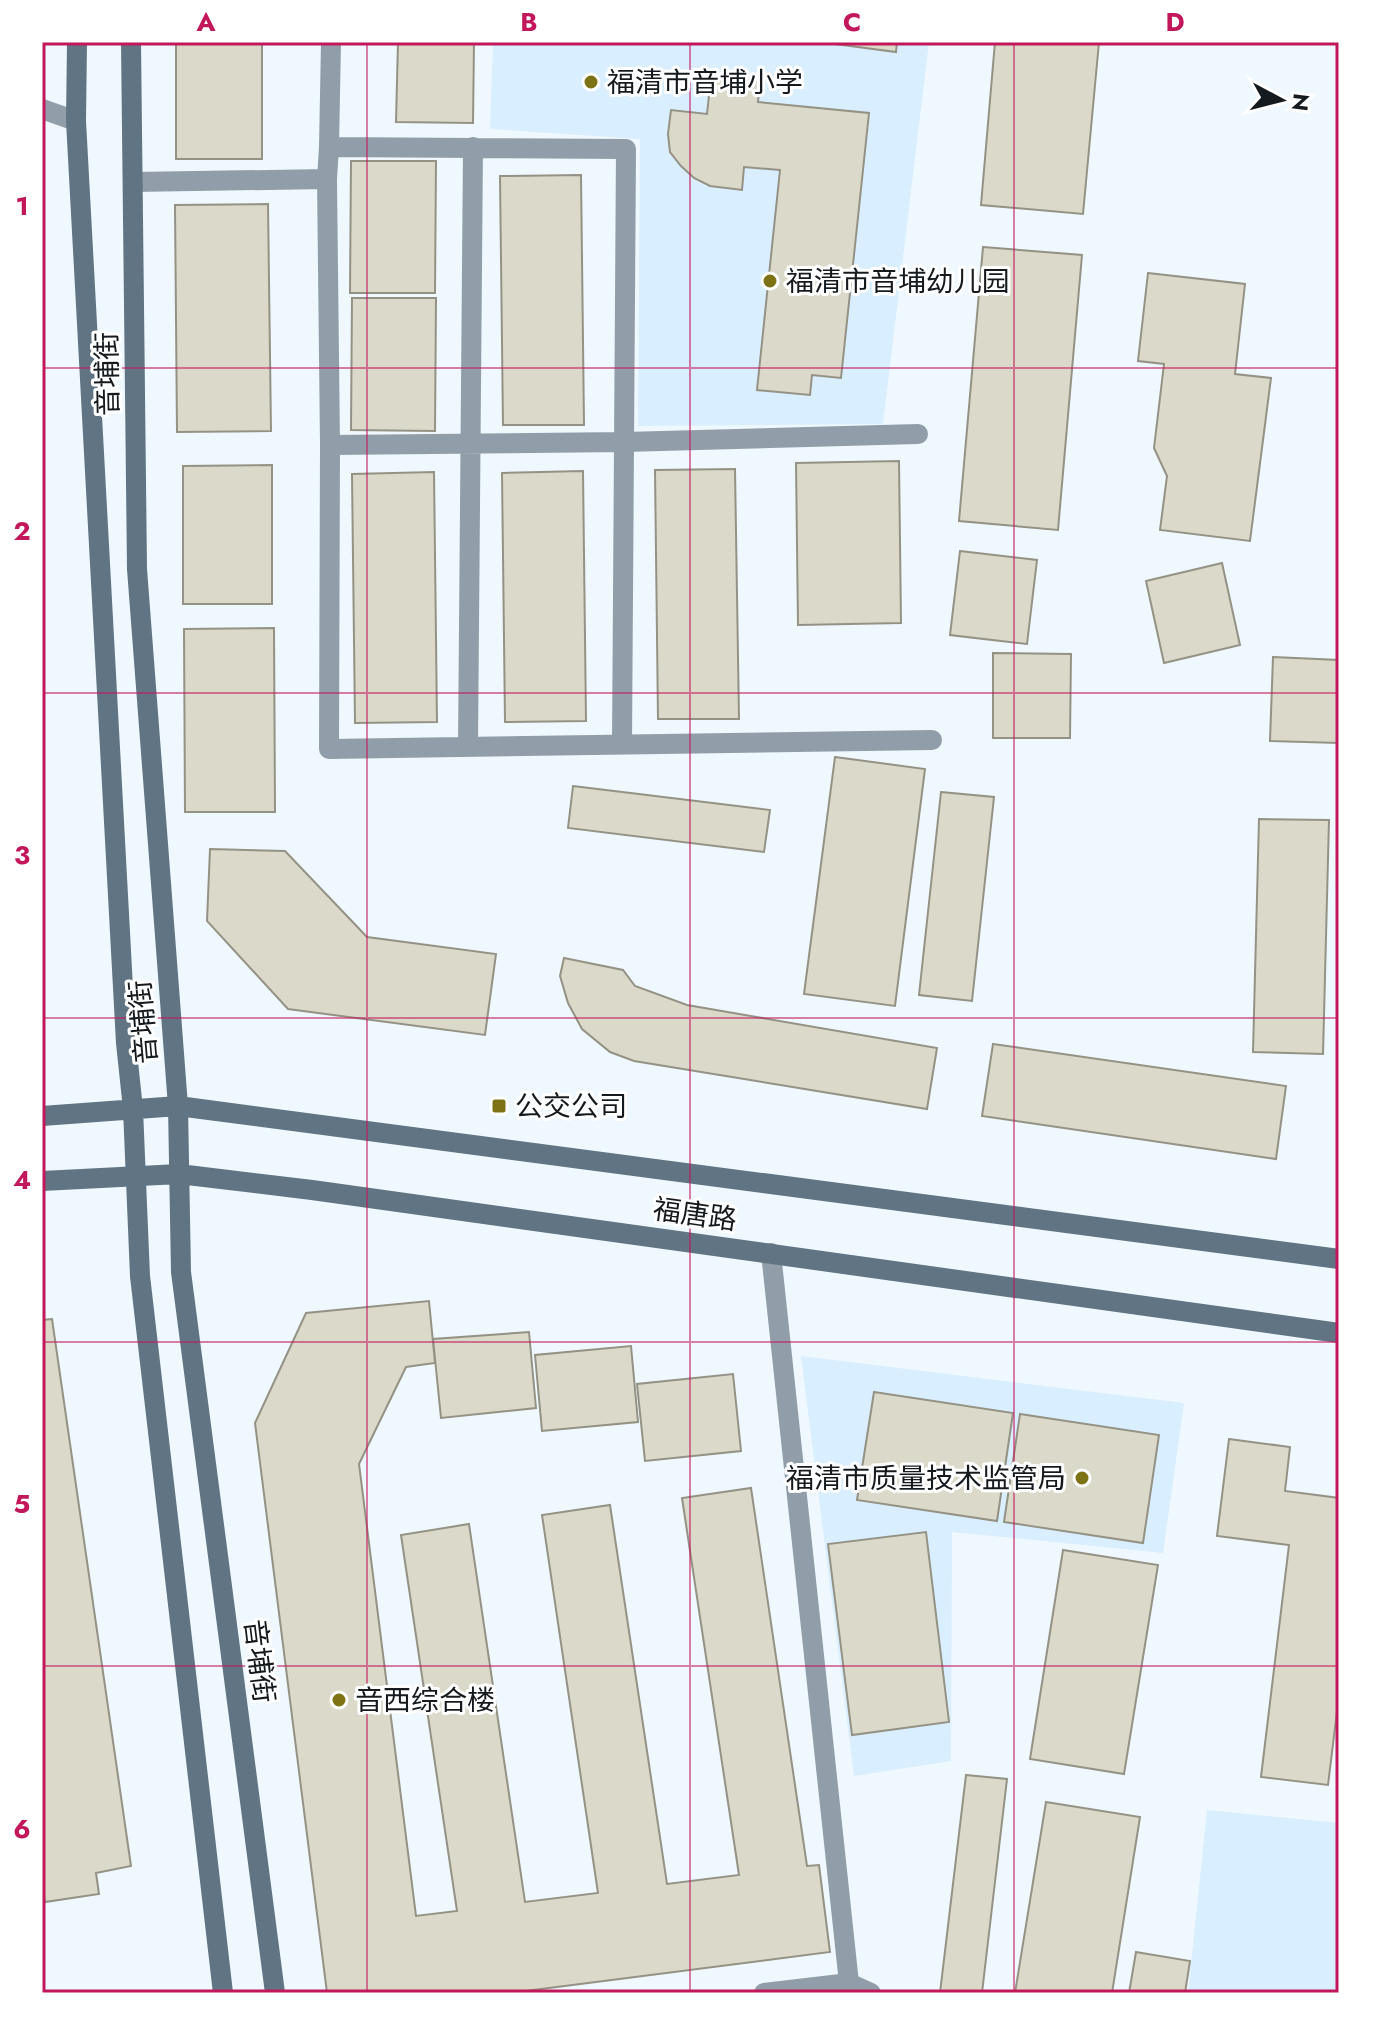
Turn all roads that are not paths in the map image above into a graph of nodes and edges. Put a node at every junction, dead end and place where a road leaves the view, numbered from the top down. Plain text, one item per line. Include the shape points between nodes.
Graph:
1 (77, 42) edge
2 (131, 42) edge
3 (331, 42) edge
4 (42, 109) edge
5 (76, 121) junction
6 (329, 147) junction
7 (473, 147) junction
8 (327, 179) junction
9 (133, 182) junction
10 (918, 434) dead end
11 (624, 442) junction
12 (472, 444) junction
13 (330, 445) junction
14 (932, 740) dead end
15 (622, 744) junction
16 (468, 747) junction
17 (178, 1106) junction
18 (133, 1109) junction
19 (42, 1116) edge
20 (179, 1174) junction
21 (136, 1176) junction
22 (42, 1181) edge
23 (771, 1253) junction
24 (1339, 1259) edge
25 (1339, 1333) edge
26 (849, 1983) junction
27 (223, 1993) edge
28 (275, 1993) edge
29 (764, 1993) edge
30 (871, 1993) edge

1 - 5 street, 音埔街
2 - 9 street, 音埔街
3 - 6 street
4 - 5 street
5 - 18 street, 音埔街
6 - 7 street
6 - 8 street
7 - 11 street via 626,149
7 - 12 street
8 - 9 street
8 - 13 street
9 - 17 street, 音埔街 via 137,569
10 - 11 street
11 - 12 street
11 - 15 street
12 - 13 street
12 - 16 street
13 - 16 street via 329,749
14 - 15 street
15 - 16 street
17 - 18 street, 福唐路
17 - 20 street, 音埔街
17 - 24 street, 福唐路
18 - 19 street, 福唐路
18 - 21 street, 音埔街
20 - 21 street, 福唐路
20 - 23 street, 福唐路
20 - 28 street, 音埔街 via 181,1272
21 - 22 street, 福唐路
21 - 27 street, 音埔街 via 140,1276
23 - 25 street, 福唐路
23 - 26 street
26 - 29 street
26 - 30 street

